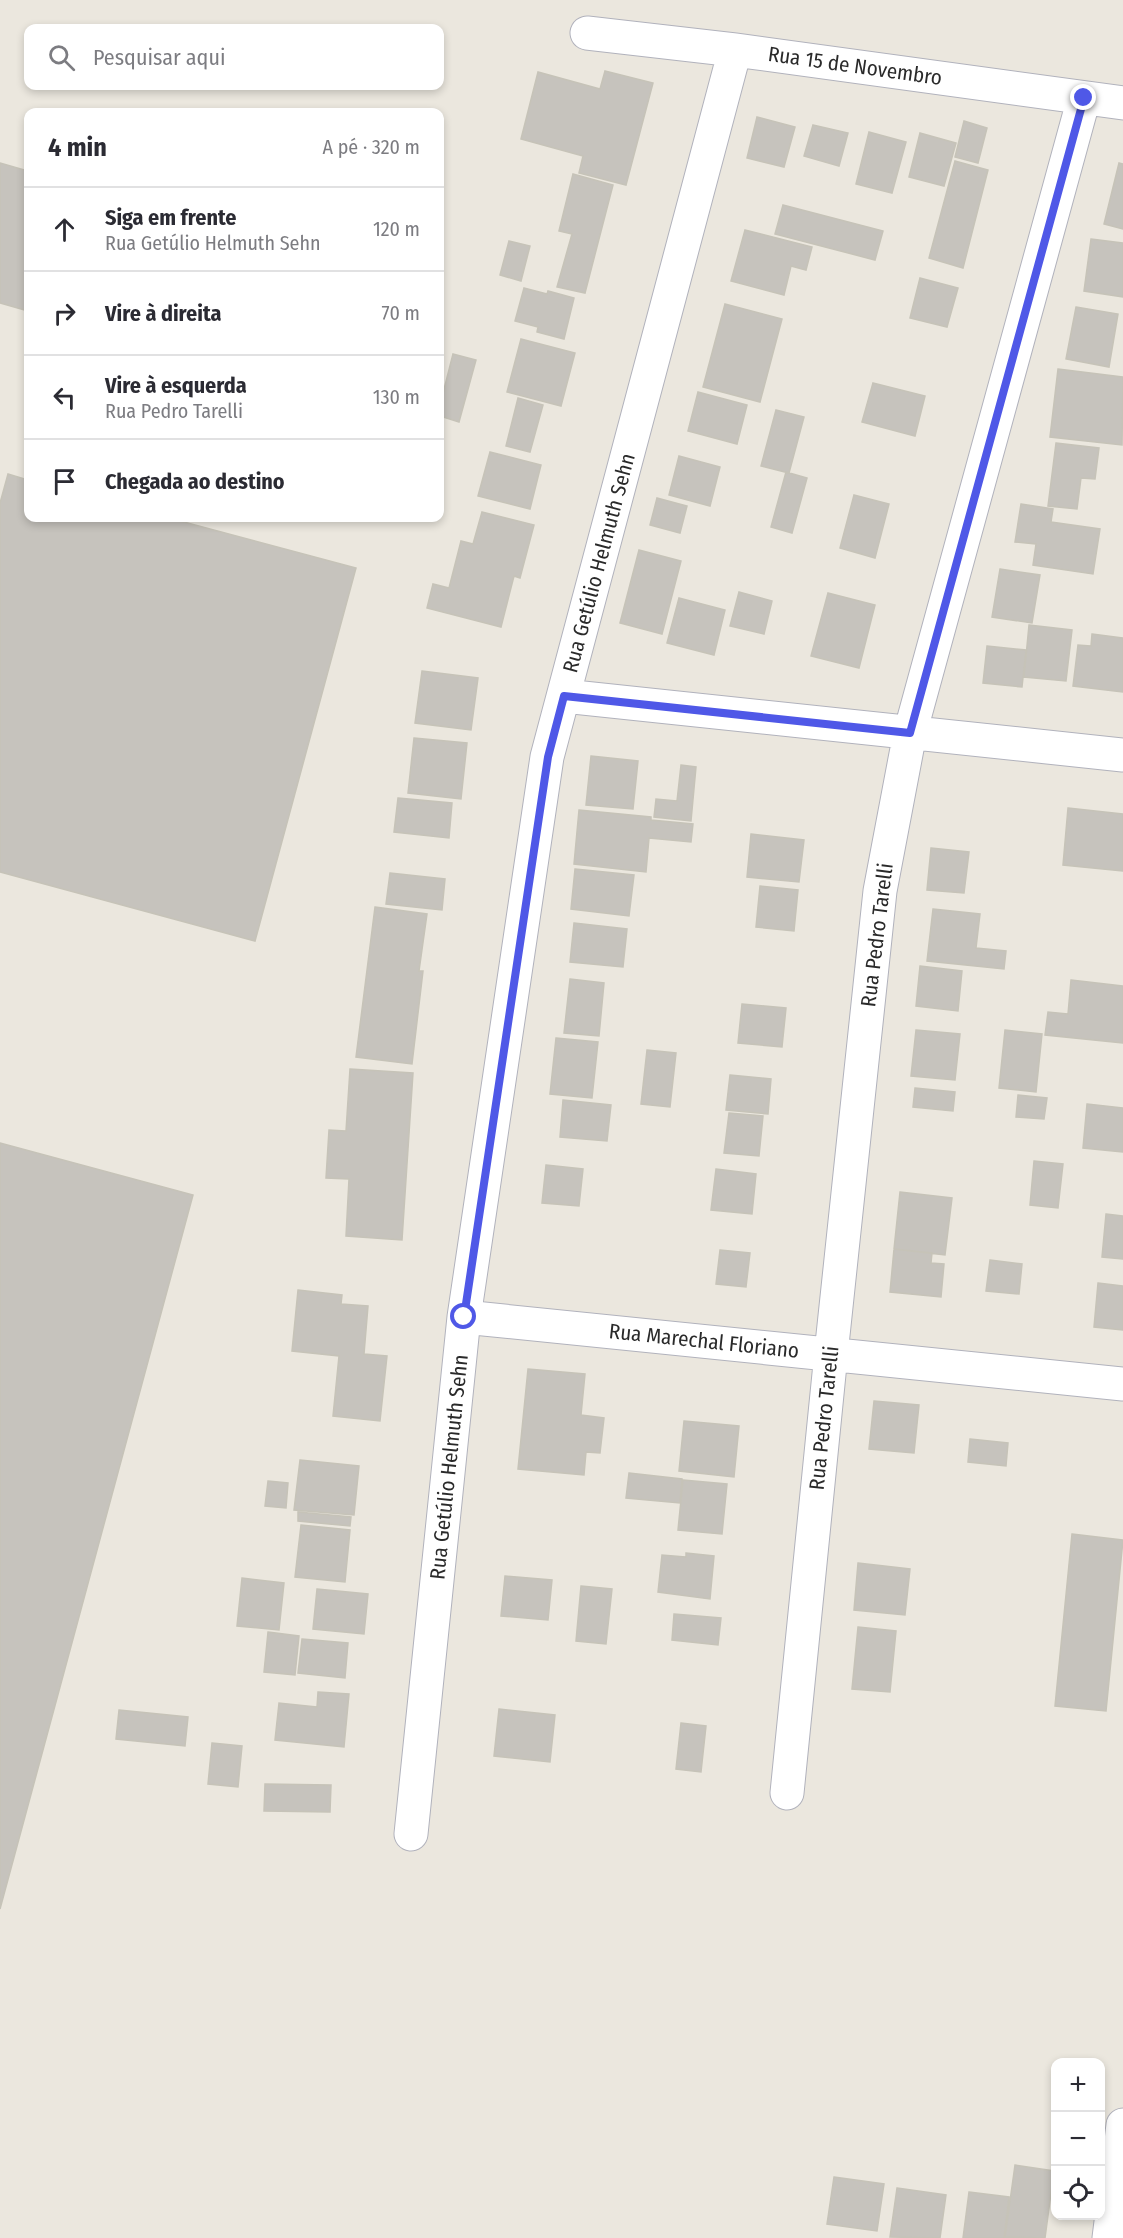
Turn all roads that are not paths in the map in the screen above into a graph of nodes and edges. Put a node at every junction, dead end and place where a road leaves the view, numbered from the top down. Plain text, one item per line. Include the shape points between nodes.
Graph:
1 (587, 33) dead end
2 (735, 50) junction
3 (1084, 98) junction
4 (1123, 103) edge
5 (564, 696) junction
6 (910, 733) junction
7 (1123, 755) edge
8 (464, 1317) junction
9 (831, 1354) junction
10 (1123, 1384) edge
11 (787, 1793) dead end
12 (411, 1834) dead end
13 (1123, 2125) edge
14 (1109, 2238) edge

1 - 2 street, Rua 15 de Novembro
2 - 3 street, Rua 15 de Novembro
2 - 5 street, Rua Getúlio Helmuth Sehn
3 - 4 street, Rua 15 de Novembro
3 - 6 street, Rua Pedro Tarelli
5 - 6 street
5 - 8 street, Rua Getúlio Helmuth Sehn via 548,757
6 - 7 street
6 - 9 street, Rua Pedro Tarelli via 880,891
8 - 9 street, Rua Marechal Floriano
8 - 12 street, Rua Getúlio Helmuth Sehn
9 - 10 street, Rua Marechal Floriano
9 - 11 street, Rua Pedro Tarelli
13 - 14 street

